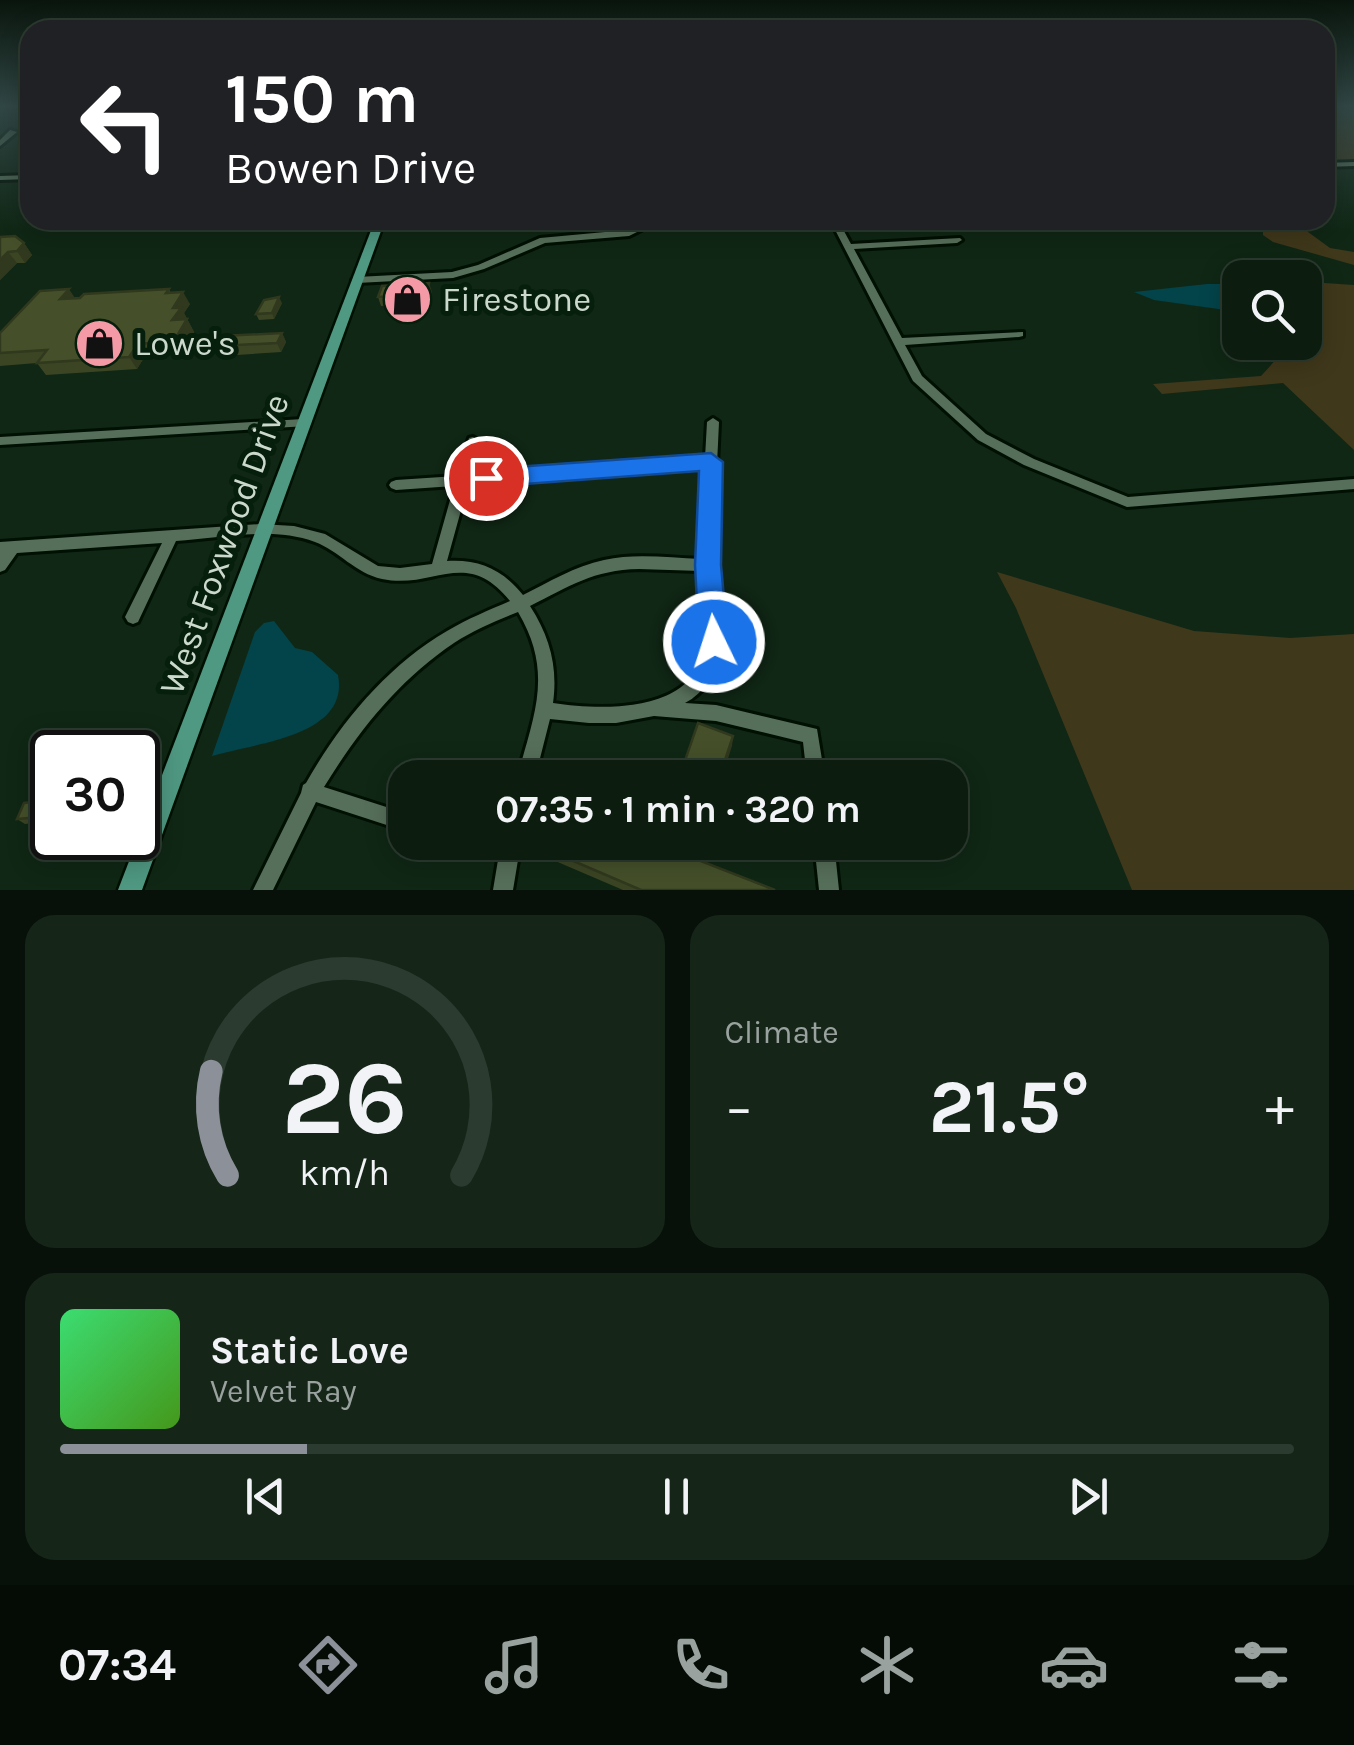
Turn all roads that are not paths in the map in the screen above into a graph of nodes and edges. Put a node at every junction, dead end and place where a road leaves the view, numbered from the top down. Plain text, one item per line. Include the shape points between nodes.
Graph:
1 (376, 230) edge
2 (636, 230) edge
3 (839, 230) edge
4 (957, 240) dead end
5 (848, 247) junction
6 (357, 280) junction
7 (1020, 334) dead end
8 (898, 342) junction
9 (712, 422) dead end
10 (303, 423) junction
11 (474, 441) dead end
12 (0, 442) edge
13 (711, 462) junction
14 (462, 480) junction
15 (396, 484) dead end
16 (1354, 484) edge
17 (264, 529) junction
18 (172, 536) junction
19 (6, 548) edge
20 (708, 565) junction
21 (0, 566) edge
22 (438, 568) junction
23 (520, 604) junction
24 (134, 617) dead end
25 (678, 699) junction
26 (542, 710) junction
27 (646, 710) junction
28 (695, 712) junction
29 (530, 760) edge
30 (814, 760) edge
31 (309, 791) junction
32 (388, 817) edge
33 (508, 860) edge
34 (826, 860) edge
35 (130, 890) edge
36 (263, 890) edge
37 (503, 890) edge
38 (829, 890) edge

1 - 6 main road, West Foxwood Drive
2 - 6 street via 543,240 453,275
3 - 5 street
4 - 5 street
5 - 8 street
6 - 10 main road, West Foxwood Drive
7 - 8 street
8 - 16 street via 917,378 982,437 1128,502
9 - 13 street
10 - 12 street
10 - 17 main road, West Foxwood Drive
11 - 14 street
13 - 14 street
13 - 20 street
14 - 15 street
14 - 22 street
17 - 18 street
17 - 22 street via 320,536 378,572 410,575
17 - 35 main road, West Foxwood Drive
18 - 19 street
18 - 24 street
19 - 21 street
20 - 23 street via 615,564
20 - 25 street via 713,654 701,679
22 - 23 street via 485,571
23 - 26 street via 538,629 548,661
23 - 31 street via 449,638 401,674 360,716
25 - 27 street
25 - 28 street
26 - 27 street via 592,716
26 - 29 street
27 - 28 street
28 - 30 street via 811,735
31 - 32 street
31 - 36 street
33 - 37 street
34 - 38 street

